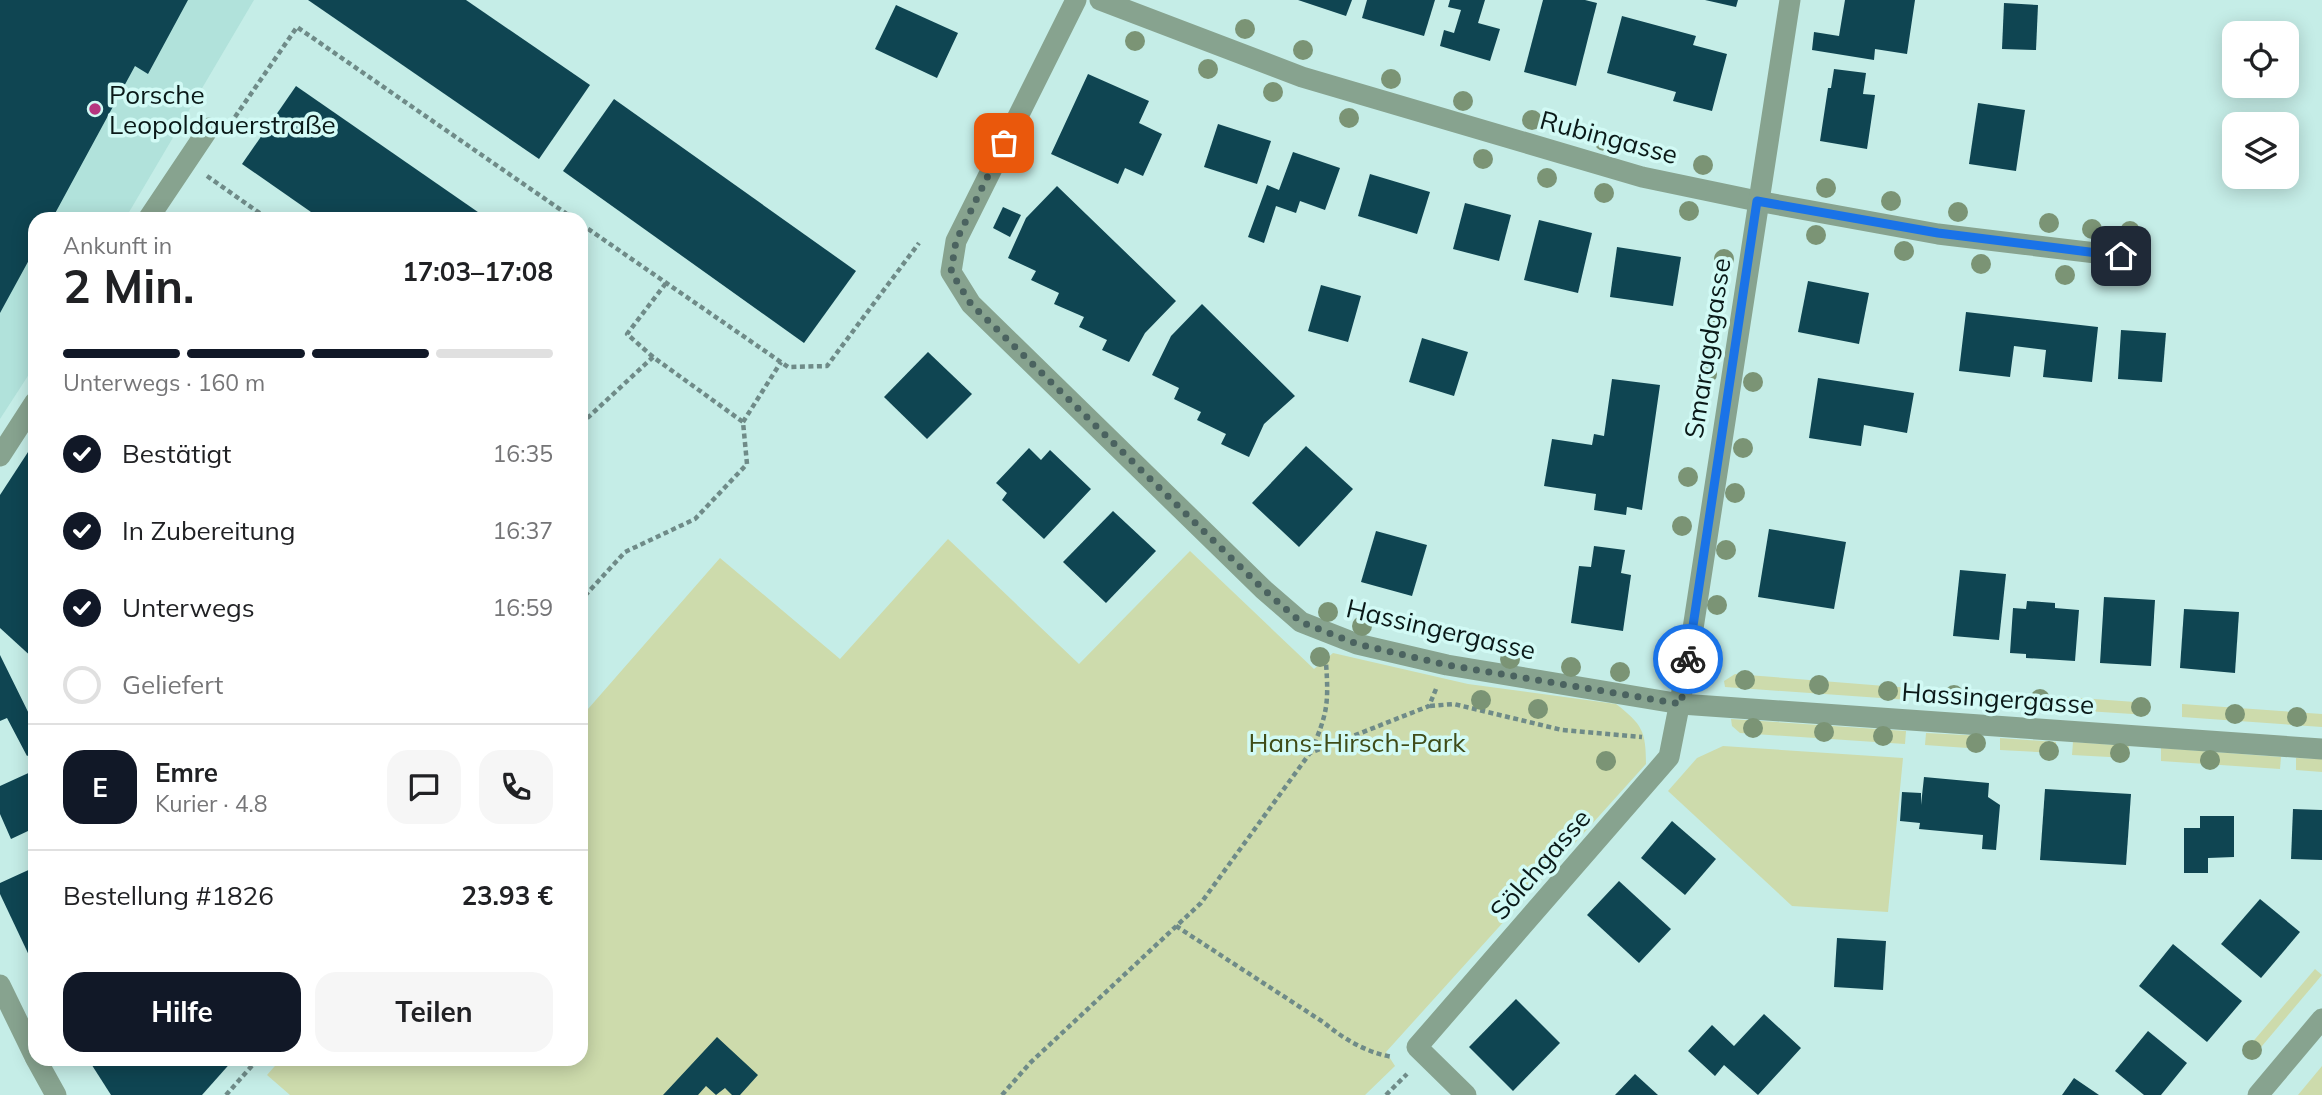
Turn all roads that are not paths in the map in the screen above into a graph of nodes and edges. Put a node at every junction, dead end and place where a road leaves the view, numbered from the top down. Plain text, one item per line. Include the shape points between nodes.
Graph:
1 (1076, 0) edge
2 (1100, 0) edge
3 (1790, 0) edge
4 (219, 127) road end
5 (1757, 201) junction
6 (153, 212) edge
7 (2121, 256) dead end
8 (28, 413) edge
9 (0, 456) edge
10 (1681, 704) junction
11 (2322, 749) edge
12 (0, 985) edge
13 (2322, 1019) edge
14 (28, 1042) edge
15 (40, 1066) edge
16 (56, 1095) edge
17 (1466, 1095) edge
18 (2258, 1095) edge

1 - 10 street, Hassingergasse via 956,241 951,272 971,304 1301,622 1357,644 1447,665
2 - 5 street, Rubingasse via 1302,77 1642,177
3 - 5 street, Smaragdgasse
4 - 6 street
5 - 7 street, Rubingasse via 1938,233
5 - 10 street, Smaragdgasse
8 - 9 street
10 - 11 street, Hassingergasse
10 - 17 street, Sölchgasse via 1669,757 1417,1047
12 - 14 street
13 - 18 street
15 - 16 street

